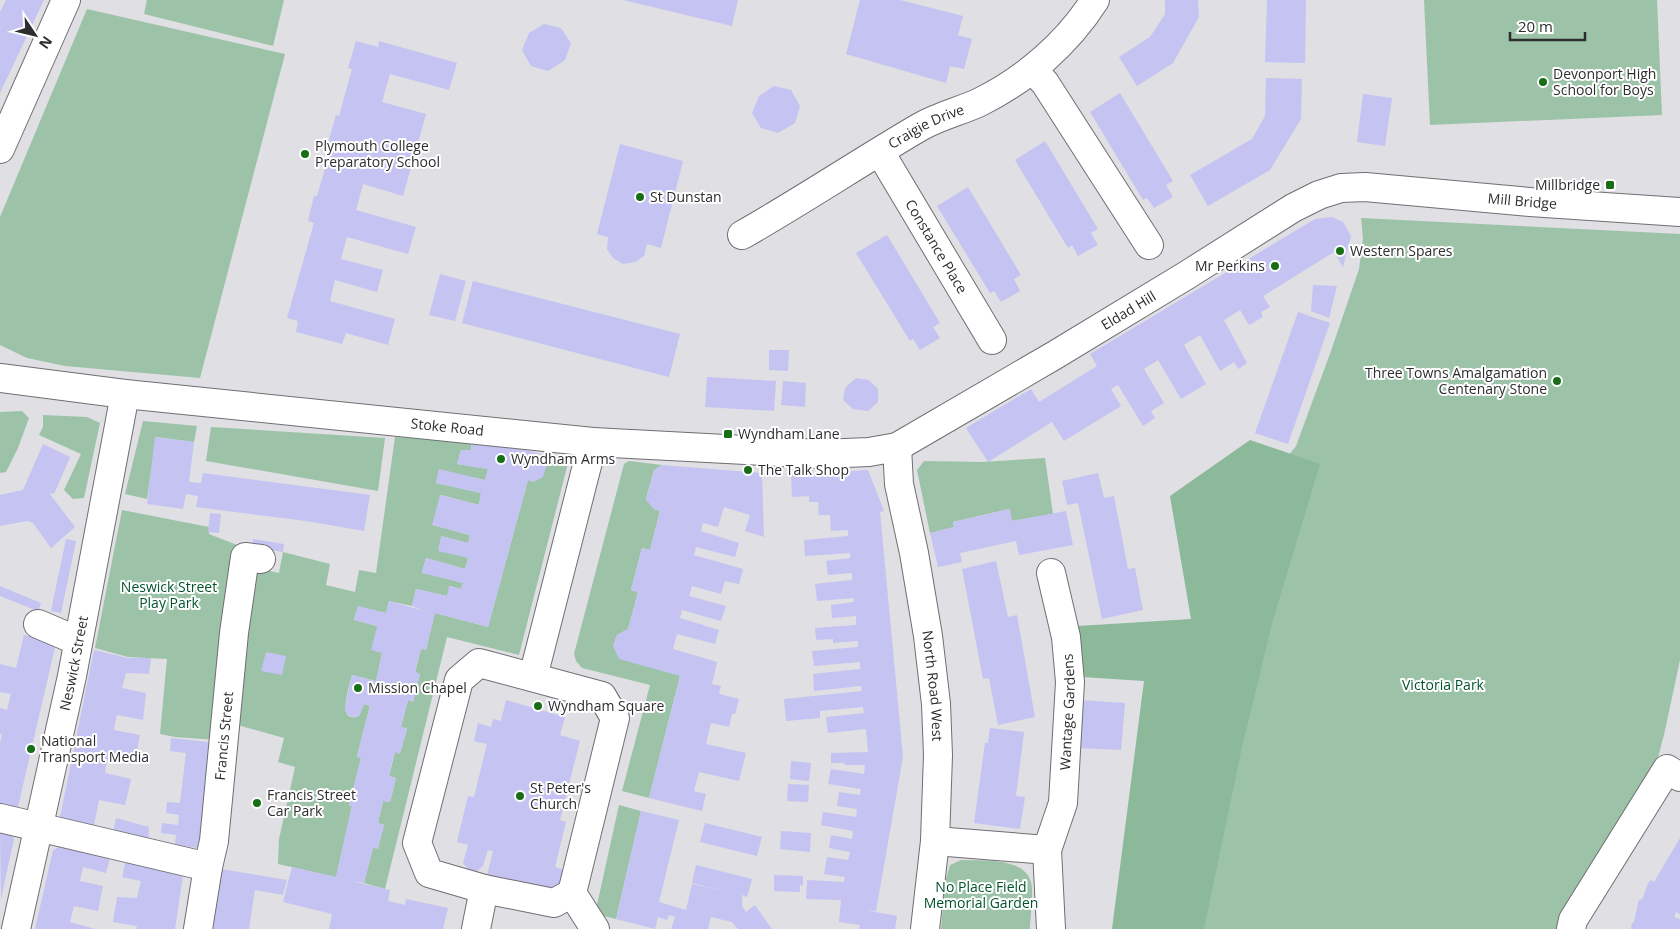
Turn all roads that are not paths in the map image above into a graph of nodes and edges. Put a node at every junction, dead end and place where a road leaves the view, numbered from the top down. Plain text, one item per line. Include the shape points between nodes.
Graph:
1 (66, 0) edge
2 (1095, 0) edge
3 (1033, 70) junction
4 (9, 104) edge
5 (0, 149) edge
6 (880, 152) junction
7 (1365, 187) joint
8 (1680, 212) edge
9 (742, 235) dead end
10 (1149, 245) dead end
11 (992, 340) dead end
12 (0, 378) edge
13 (125, 394) junction
14 (593, 442) junction
15 (896, 447) junction
16 (260, 559) dead end
17 (1051, 573) dead end
18 (38, 624) dead end
19 (78, 641) junction
20 (533, 676) junction
21 (1680, 778) edge
22 (0, 818) edge
23 (38, 828) junction
24 (935, 841) junction
25 (1047, 850) junction
26 (208, 867) junction
27 (484, 888) junction
28 (572, 893) junction
29 (16, 929) edge
30 (198, 929) edge
31 (476, 929) edge
32 (595, 929) edge
33 (925, 929) edge
34 (1051, 929) edge
35 (1571, 929) edge

1 - 4 street
2 - 3 street, Craigie Drive via 1083,19
3 - 6 street, Craigie Drive via 980,102 923,126
3 - 10 street via 1046,83
4 - 5 street
6 - 9 street, Craigie Drive
6 - 11 street, Constance Place
7 - 8 street, Mill Bridge
7 - 15 street, Eldad Hill via 1341,188 1293,208 1187,275
12 - 13 street, Stoke Road
13 - 14 street, Stoke Road
13 - 19 street, Neswick Street
14 - 15 street, Stoke Road via 821,454
14 - 20 street
15 - 24 street, North Road West via 898,484 914,553 936,704
16 - 26 street, Francis Street via 245,558 234,632 214,841
17 - 25 street, Wantage Gardens via 1066,637 1070,682 1063,804
18 - 19 street
19 - 23 street, Neswick Street
20 - 27 street via 480,663 459,680 417,843 429,873
20 - 28 street via 602,696 616,718
21 - 35 street via 1667,769 1572,920
22 - 23 street
23 - 26 street
23 - 29 street, Neswick Street
24 - 25 street
24 - 33 street, North Road West
25 - 34 street, Wantage Gardens
26 - 30 street, Francis Street
27 - 28 street via 554,903
27 - 31 street
28 - 32 street

